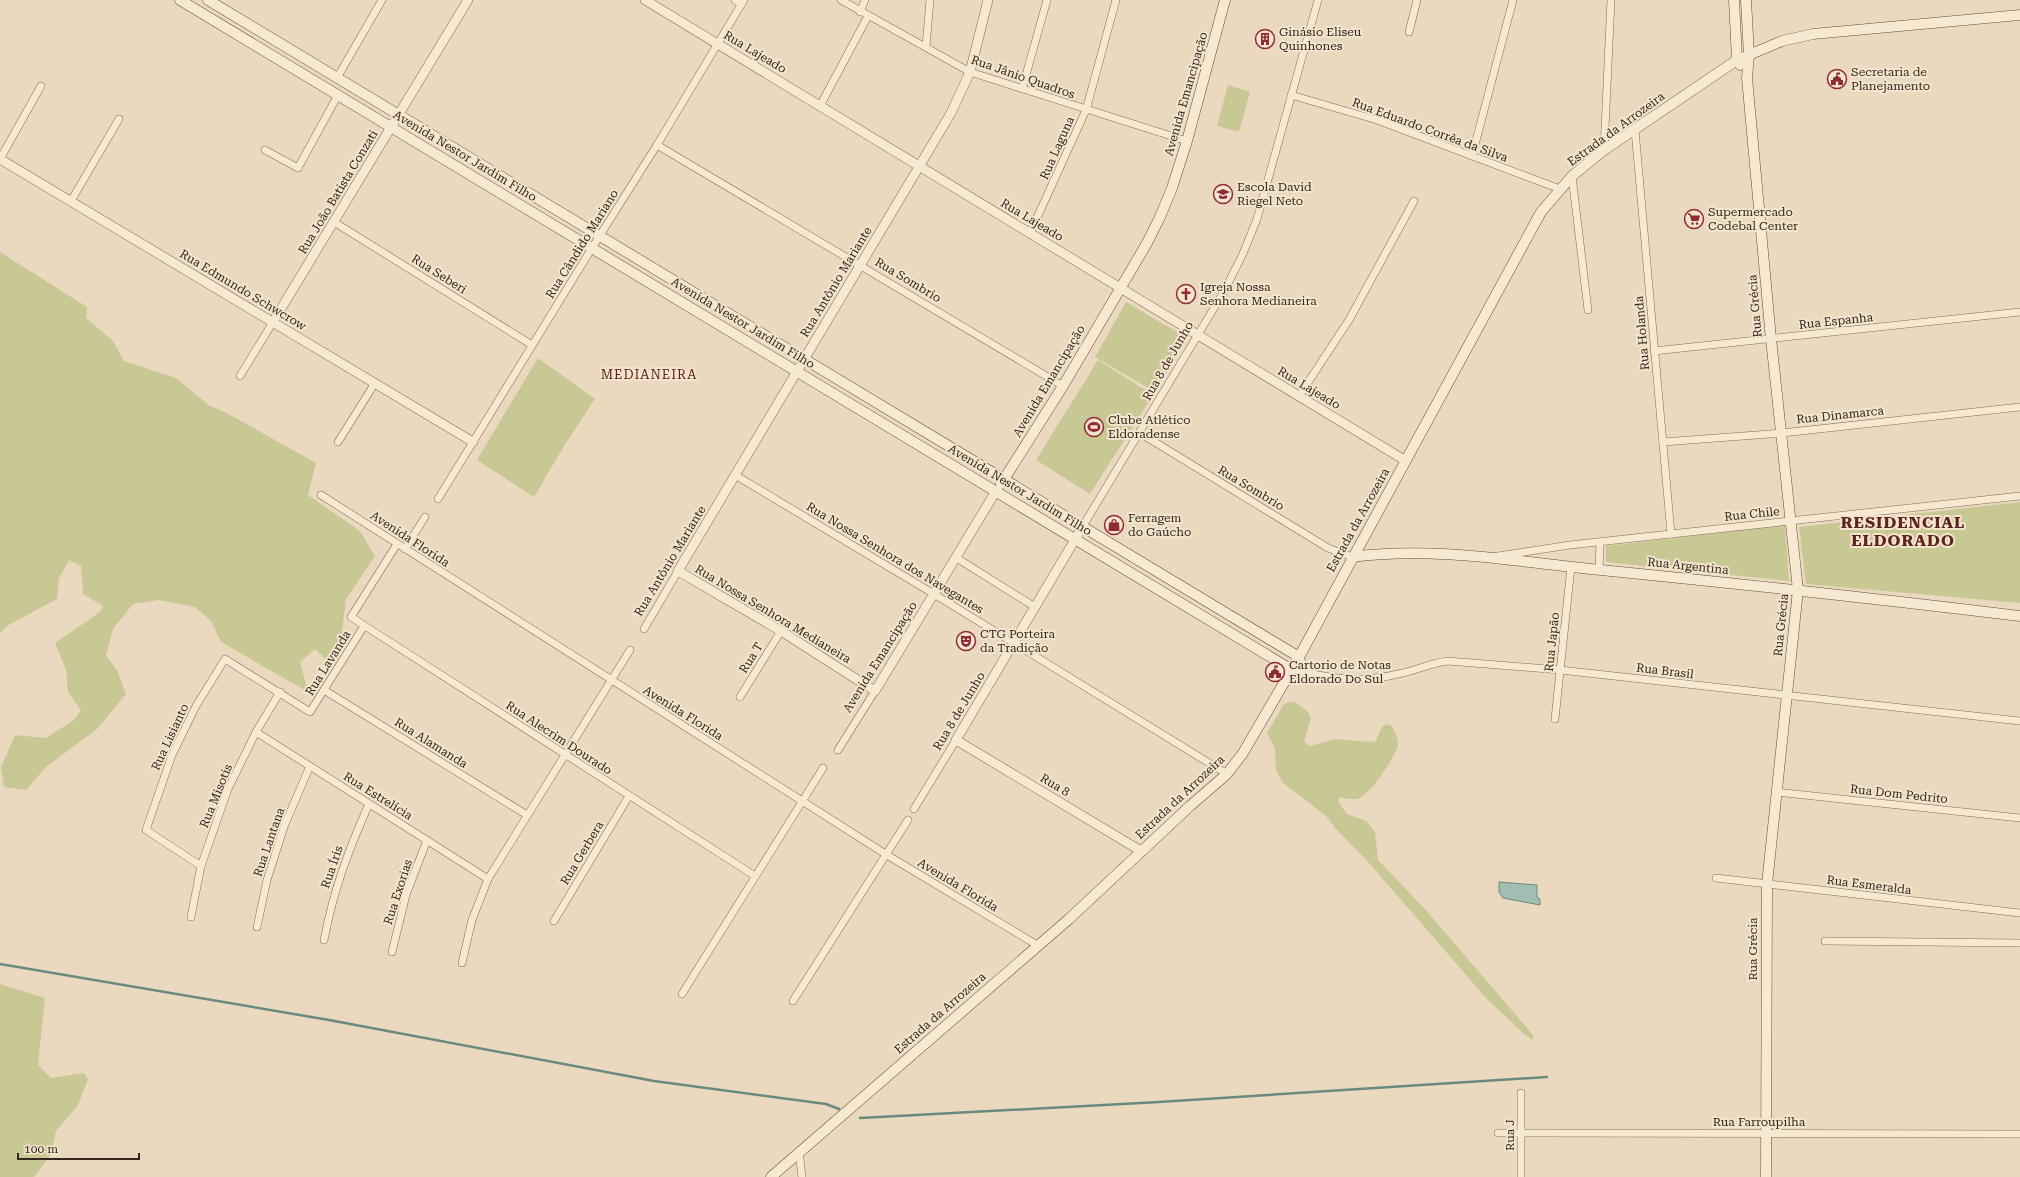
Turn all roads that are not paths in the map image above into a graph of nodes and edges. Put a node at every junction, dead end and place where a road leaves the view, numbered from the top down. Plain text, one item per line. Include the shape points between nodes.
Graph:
1 (180, 0) edge
2 (208, 0) edge
3 (382, 0) edge
4 (468, 0) edge
5 (645, 0) edge
6 (734, 0) edge
7 (841, 0) edge
8 (865, 0) edge
9 (930, 0) edge
10 (988, 0) edge
11 (1047, 0) edge
12 (1116, 0) edge
13 (1225, 0) edge
14 (1318, 0) edge
15 (1417, 0) edge
16 (1513, 0) edge
17 (1611, 0) edge
18 (1734, 0) edge
19 (1746, 0) edge
20 (743, 2) edge
21 (860, 12) junction
22 (2020, 15) edge
23 (868, 16) junction
24 (1409, 32) dead end
25 (717, 44) junction
26 (926, 47) junction
27 (297, 54) junction
28 (1749, 55) junction
29 (1738, 60) junction
30 (290, 66) junction
31 (970, 72) junction
32 (337, 78) junction
33 (1747, 78) junction
34 (42, 86) dead end
35 (1022, 89) junction
36 (338, 95) junction
37 (1292, 95) junction
38 (820, 106) junction
39 (1086, 110) junction
40 (399, 115) junction
41 (119, 119) dead end
42 (391, 127) junction
43 (1634, 130) junction
44 (1187, 141) junction
45 (657, 145) junction
46 (265, 150) dead end
47 (1604, 150) junction
48 (1472, 156) junction
49 (0, 159) edge
50 (920, 166) junction
51 (1572, 176) junction
52 (1560, 189) junction
53 (71, 201) junction
54 (1414, 202) dead end
55 (334, 222) junction
56 (1030, 233) junction
57 (600, 236) junction
58 (592, 248) junction
59 (861, 264) junction
60 (1121, 288) junction
61 (1588, 310) dead end
62 (2020, 312) edge
63 (273, 322) junction
64 (1197, 334) junction
65 (1771, 338) junction
66 (532, 345) junction
67 (1654, 351) junction
68 (804, 359) junction
69 (797, 371) junction
70 (240, 376) dead end
71 (375, 383) junction
72 (1063, 386) junction
73 (1299, 396) junction
74 (2020, 407) edge
75 (895, 414) junction
76 (888, 426) junction
77 (1140, 433) junction
78 (1782, 433) junction
79 (338, 442) dead end
80 (473, 442) junction
81 (1663, 442) junction
82 (1406, 461) junction
83 (735, 475) junction
84 (1004, 479) junction
85 (996, 491) junction
86 (321, 495) dead end
87 (2020, 496) edge
88 (438, 500) dead end
89 (425, 516) dead end
90 (1790, 521) junction
91 (1083, 526) junction
92 (1671, 534) junction
93 (1075, 539) junction
94 (1600, 543) junction
95 (397, 544) junction
96 (405, 549) junction
97 (955, 557) junction
98 (1352, 557) junction
99 (1487, 557) junction
100 (1571, 567) junction
101 (1599, 570) junction
102 (678, 571) junction
103 (1798, 590) junction
104 (934, 594) junction
105 (1035, 607) junction
106 (2020, 616) edge
107 (351, 617) joint
108 (364, 626) junction
109 (644, 629) dead end
110 (781, 631) junction
111 (1014, 643) junction
112 (630, 650) dead end
113 (1299, 657) junction
114 (1292, 670) junction
115 (1560, 670) junction
116 (1309, 673) junction
117 (611, 681) junction
118 (324, 690) junction
119 (875, 691) junction
120 (280, 692) junction
121 (1786, 696) junction
122 (740, 697) dead end
123 (1554, 719) dead end
124 (2020, 721) edge
125 (256, 732) junction
126 (956, 740) junction
127 (838, 750) dead end
128 (565, 755) junction
129 (310, 766) junction
130 (823, 768) dead end
131 (1227, 774) junction
132 (1776, 792) junction
133 (629, 796) junction
134 (802, 800) junction
135 (370, 804) junction
136 (914, 809) dead end
137 (527, 815) junction
138 (2020, 818) edge
139 (908, 820) dead end
140 (427, 840) junction
141 (1141, 851) junction
142 (887, 855) junction
143 (201, 866) junction
144 (755, 876) junction
145 (1716, 878) dead end
146 (488, 879) junction
147 (1766, 884) junction
148 (2020, 913) edge
149 (191, 917) dead end
150 (554, 921) dead end
151 (257, 927) dead end
152 (324, 940) dead end
153 (1825, 941) dead end
154 (2020, 943) edge
155 (1037, 945) junction
156 (392, 952) dead end
157 (462, 963) dead end
158 (682, 994) dead end
159 (793, 1001) dead end
160 (1521, 1093) dead end
161 (1766, 1132) junction
162 (1498, 1133) dead end
163 (1521, 1134) junction
164 (2020, 1134) edge
165 (799, 1151) junction
166 (771, 1177) edge
167 (802, 1177) edge
168 (1521, 1177) edge
169 (1766, 1177) edge

1 - 30 main road, Avenida Nestor Jardim Filho
2 - 27 main road, Avenida Nestor Jardim Filho
3 - 32 street
4 - 40 street, Rua João Batista Conzati
5 - 25 street, Rua Lajeado
6 - 20 street
7 - 21 street, Rua Jânio Quadros
8 - 21 street
9 - 26 street
10 - 31 street, Rua Antônio Mariante
11 - 35 street
12 - 39 street, Rua Laguna
13 - 44 main road, Avenida Emancipação
14 - 37 street, Rua 8 de Junho
15 - 24 street
16 - 48 street
17 - 47 street
18 - 29 main road
19 - 28 main road, Rua Grécia
20 - 25 street, Rua Cândido Mariano
21 - 23 street, Rua Jânio Quadros
22 - 28 main road, Estrada da Arrozeira via 1813,34 1782,41
23 - 26 street, Rua Jânio Quadros
23 - 38 street
25 - 38 street, Rua Lajeado
25 - 45 street, Rua Cândido Mariano
26 - 31 street, Rua Jânio Quadros
27 - 30 main road
27 - 32 main road, Avenida Nestor Jardim Filho
28 - 29 main road, Estrada da Arrozeira
28 - 33 main road, Rua Grécia
29 - 33 main road, Rua Grécia
29 - 43 main road, Estrada da Arrozeira
30 - 36 main road, Avenida Nestor Jardim Filho
31 - 35 street, Rua Jânio Quadros
31 - 50 street, Rua Antônio Mariante via 951,113
32 - 40 main road, Avenida Nestor Jardim Filho
33 - 65 main road, Rua Grécia
34 - 49 street
35 - 39 street, Rua Jânio Quadros
36 - 42 main road, Avenida Nestor Jardim Filho
36 - 46 street via 298,168
37 - 48 street, Rua Eduardo Corrêa da Silva via 1377,120
37 - 64 street, Rua 8 de Junho via 1257,219 1226,287
38 - 50 street, Rua Lajeado
39 - 44 street, Rua Jânio Quadros
39 - 56 street, Rua Laguna
40 - 42 street, Rua João Batista Conzati
40 - 57 main road, Avenida Nestor Jardim Filho
41 - 53 street
42 - 55 street, Rua João Batista Conzati
42 - 58 main road, Avenida Nestor Jardim Filho
43 - 47 main road, Estrada da Arrozeira
43 - 67 street, Rua Holanda
44 - 60 main road, Avenida Emancipação via 1160,217
45 - 57 street, Rua Cândido Mariano
45 - 59 street, Rua Sombrio
47 - 51 main road, Estrada da Arrozeira
48 - 52 street, Rua Eduardo Corrêa da Silva
49 - 53 street, Rua Edmundo Schwcrow
50 - 56 street, Rua Lajeado
50 - 59 street, Rua Antônio Mariante
51 - 52 main road, Estrada da Arrozeira
51 - 61 street
52 - 82 main road, Estrada da Arrozeira via 1541,212
53 - 63 street, Rua Edmundo Schwcrow
54 - 73 street via 1349,320
55 - 63 street, Rua João Batista Conzati
55 - 66 street, Rua Seberi
56 - 60 street, Rua Lajeado
57 - 58 street, Rua Cândido Mariano
57 - 68 main road, Avenida Nestor Jardim Filho
58 - 66 street, Rua Cândido Mariano
58 - 69 main road, Avenida Nestor Jardim Filho
59 - 68 street, Rua Antônio Mariante
59 - 72 street, Rua Sombrio
60 - 64 street, Rua Lajeado
60 - 72 main road, Avenida Emancipação
62 - 65 street, Rua Espanha
63 - 70 street, Rua João Batista Conzati
63 - 71 street, Rua Edmundo Schwcrow
64 - 73 street, Rua Lajeado
64 - 77 street, Rua 8 de Junho
65 - 67 street, Rua Espanha
65 - 78 main road, Rua Grécia
66 - 80 street, Rua Cândido Mariano
67 - 81 street, Rua Holanda
68 - 69 street, Rua Antônio Mariante
68 - 75 main road, Avenida Nestor Jardim Filho
69 - 76 main road, Avenida Nestor Jardim Filho
69 - 83 street, Rua Antônio Mariante
71 - 79 street
71 - 80 street, Rua Edmundo Schwcrow
72 - 84 main road, Avenida Emancipação
73 - 82 street, Rua Lajeado
74 - 78 street, Rua Dinamarca
75 - 76 main road
75 - 84 main road, Avenida Nestor Jardim Filho
76 - 85 main road, Avenida Nestor Jardim Filho
77 - 91 street, Rua 8 de Junho
77 - 98 street, Rua Sombrio via 1328,548
78 - 81 street, Rua Dinamarca
78 - 90 main road, Rua Grécia
80 - 88 street, Rua Cândido Mariano
81 - 92 street, Rua Holanda
82 - 98 main road, Estrada da Arrozeira
83 - 102 street, Rua Antônio Mariante
83 - 104 street, Rua Nossa Senhora dos Navegantes
84 - 85 main road, Avenida Emancipação
84 - 91 main road, Avenida Nestor Jardim Filho
85 - 93 main road, Avenida Nestor Jardim Filho
85 - 97 street, Avenida Emancipação
86 - 95 street, Avenida Florida
87 - 90 street, Rua Chile
89 - 96 street
90 - 92 street, Rua Chile
90 - 103 main road, Rua Grécia
91 - 93 street, Rua 8 de Junho
91 - 113 main road, Avenida Nestor Jardim Filho
92 - 94 street, Rua Chile
93 - 105 street, Rua 8 de Junho
93 - 114 main road, Avenida Nestor Jardim Filho
94 - 99 street, Rua Chile
94 - 101 street
95 - 96 street, Avenida Florida
95 - 107 street, Rua Lavanda
96 - 117 street, Avenida Florida
97 - 104 street, Avenida Emancipação
97 - 105 street
98 - 99 main road, Rua Argentina via 1379,553
98 - 113 main road, Estrada da Arrozeira
99 - 100 main road, Rua Argentina
100 - 101 main road, Rua Argentina
100 - 115 street, Rua Japão
101 - 103 main road, Rua Argentina
102 - 109 street, Rua Antônio Mariante
102 - 110 street, Rua Nossa Senhora Medianeira
103 - 106 main road, Rua Argentina
103 - 121 main road, Rua Grécia
104 - 111 street, Rua Nossa Senhora dos Navegantes
104 - 119 street, Avenida Emancipação
105 - 111 street, Rua 8 de Junho
107 - 108 street, Rua Alecrim Dourado
108 - 118 street, Rua Lavanda
108 - 128 street, Rua Alecrim Dourado
110 - 119 street, Rua Nossa Senhora Medianeira
110 - 122 street, Rua T
111 - 126 street, Rua 8 de Junho
111 - 131 street, Rua Nossa Senhora dos Navegantes
112 - 117 street
113 - 114 main road, Estrada da Arrozeira
113 - 116 street
114 - 116 street, Rua Brasil
114 - 131 main road, Estrada da Arrozeira via 1243,753
115 - 116 street, Rua Brasil via 1448,661 1434,662 1400,674 1372,679 1346,680
115 - 121 street, Rua Brasil
115 - 123 street, Rua Japão
117 - 128 street
117 - 134 street, Avenida Florida
118 - 120 street, Rua Lavanda via 310,712
118 - 137 street, Rua Alamanda
119 - 127 street, Avenida Emancipação
120 - 125 street, Rua Misotis
120 - 143 street, Rua Lisianto via 225,659 196,706 172,755 146,830
121 - 124 street, Rua Brasil
121 - 132 main road, Rua Grécia
125 - 129 street, Rua Estrelícia
125 - 143 street, Rua Misotis via 228,789
126 - 136 street, Rua 8 de Junho
126 - 141 street, Rua 8
128 - 133 street, Rua Alecrim Dourado
128 - 137 street
129 - 135 street, Rua Estrelícia
129 - 151 street, Rua Lantana via 285,824 267,880
130 - 134 street
131 - 141 main road, Estrada da Arrozeira
132 - 138 street, Rua Dom Pedrito
132 - 147 main road, Rua Grécia
133 - 144 street, Rua Alecrim Dourado
133 - 150 street, Rua Gerbera
134 - 142 street, Avenida Florida
134 - 144 street
135 - 140 street, Rua Estrelícia
135 - 152 street, Rua Íris via 347,853 332,901
137 - 146 street
139 - 142 street
140 - 146 street, Rua Estrelícia
140 - 156 street, Rua Exorias via 406,896
141 - 155 main road, Estrada da Arrozeira via 1070,919
142 - 155 street, Avenida Florida
142 - 159 street
143 - 149 street, Rua Misotis
144 - 158 street
145 - 147 street, Rua Esmeralda
146 - 157 street via 472,920
147 - 148 street, Rua Esmeralda
147 - 161 main road, Rua Grécia
153 - 154 street
155 - 165 main road, Estrada da Arrozeira
160 - 163 street, Rua J
161 - 163 street, Rua Farroupilha
161 - 164 street, Rua Farroupilha
161 - 169 main road, Rua Grécia
162 - 163 street, Rua Farroupilha
163 - 168 street, Rua J
165 - 166 main road, Estrada da Arrozeira
165 - 167 street

